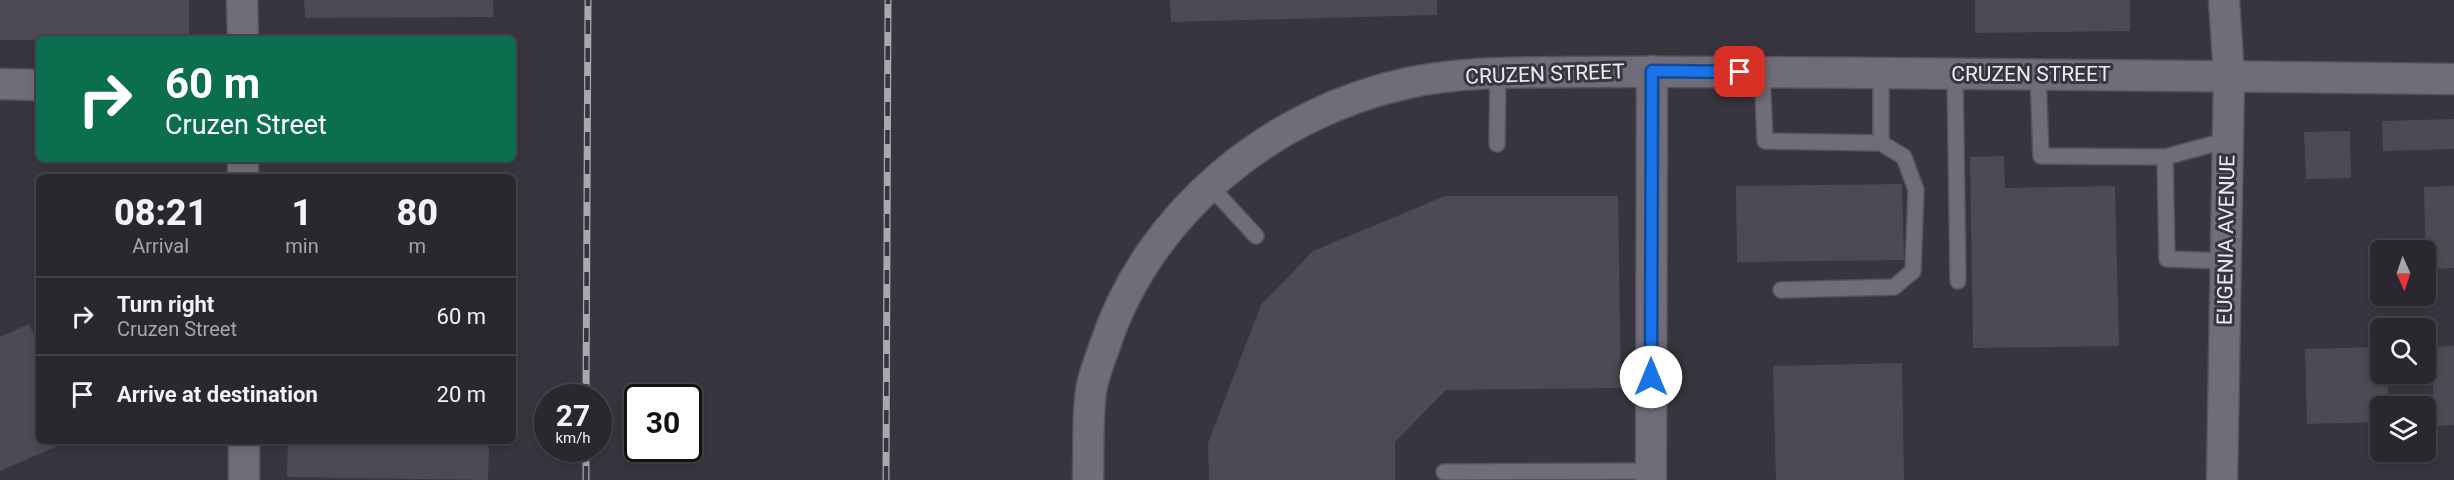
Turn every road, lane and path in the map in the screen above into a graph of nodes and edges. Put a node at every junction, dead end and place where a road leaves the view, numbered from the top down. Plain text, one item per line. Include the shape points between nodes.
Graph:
1 (242, 0) edge
2 (2224, 0) edge
3 (243, 36) edge
4 (1652, 71) junction
5 (1762, 72) junction
6 (1498, 73) junction
7 (1881, 73) junction
8 (1955, 74) junction
9 (2038, 74) junction
10 (2229, 76) junction
11 (2454, 79) edge
12 (0, 84) edge
13 (36, 85) edge
14 (2228, 140) junction
15 (1881, 143) junction
16 (1497, 144) dead end
17 (2165, 157) junction
18 (1210, 186) junction
19 (1256, 236) dead end
20 (2226, 261) junction
21 (1958, 281) dead end
22 (1781, 290) dead end
23 (244, 444) edge
24 (1444, 472) dead end
25 (1651, 476) edge
26 (244, 480) edge
27 (1088, 480) edge
28 (2222, 480) edge

1 - 3 street
2 - 10 street, EUGENIA AVENUE
4 - 5 street, CRUZEN STREET
4 - 6 street, CRUZEN STREET
4 - 25 street
5 - 7 street, CRUZEN STREET
5 - 15 lane via 1765,141
6 - 16 lane
6 - 18 street, CRUZEN STREET via 1409,82 1356,97 1300,122
7 - 8 street, CRUZEN STREET
7 - 15 lane
8 - 9 street, CRUZEN STREET
8 - 21 lane
9 - 10 street, CRUZEN STREET
9 - 17 lane via 2041,156
10 - 11 street, CRUZEN STREET
10 - 14 street, EUGENIA AVENUE
12 - 13 street
14 - 17 lane
14 - 20 street, EUGENIA AVENUE
15 - 22 lane via 1904,157 1916,190 1913,272 1894,287
17 - 20 lane via 2167,259
18 - 19 lane
18 - 27 street, CRUZEN STREET via 1166,234 1135,276 1116,312 1091,391
20 - 28 street, EUGENIA AVENUE
23 - 26 street
24 - 25 lane

